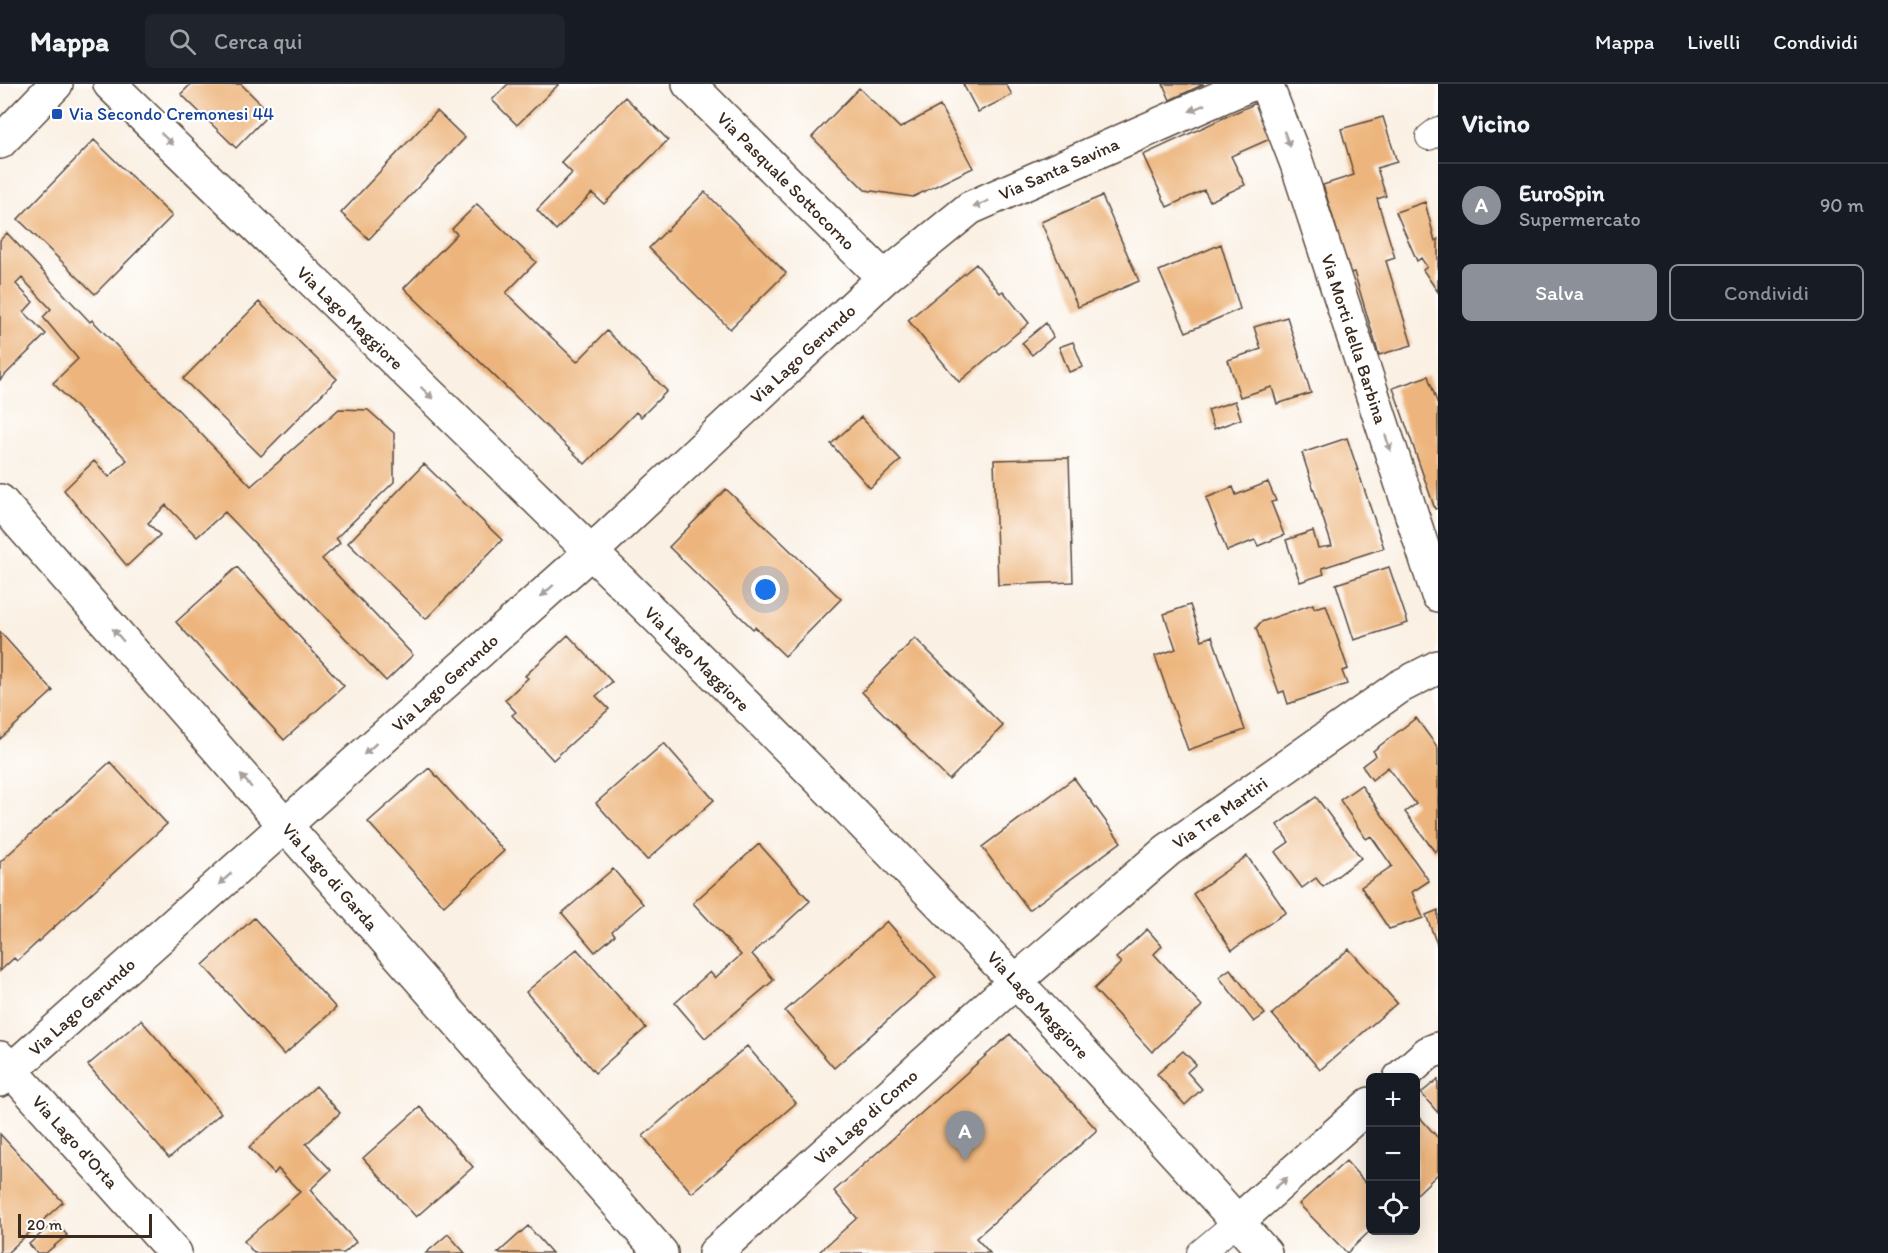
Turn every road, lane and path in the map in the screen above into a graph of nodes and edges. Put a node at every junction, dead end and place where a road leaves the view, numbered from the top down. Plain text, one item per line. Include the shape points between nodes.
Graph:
1 (56, 84) edge
2 (110, 84) edge
3 (689, 84) edge
4 (1251, 84) edge
5 (1266, 84) edge
6 (0, 142) edge
7 (884, 278) junction
8 (0, 501) edge
9 (591, 552) junction
10 (1438, 595) edge
11 (1438, 667) edge
12 (285, 825) junction
13 (1017, 980) junction
14 (1438, 1049) edge
15 (4, 1070) edge
16 (1405, 1073) edge
17 (1366, 1108) edge
18 (1237, 1222) junction
19 (175, 1253) edge
20 (661, 1253) edge
21 (715, 1253) edge
22 (1200, 1253) edge
23 (1265, 1253) edge

1 - 6 street
2 -> 9 street, Via Lago Maggiore
3 - 7 street, Via Pasquale Sottocorno
4 -> 7 street, Via Santa Savina via 970,208
5 -> 10 street, Via Morti della Barbina via 1297,164
7 - 9 street, Via Lago Gerundo
12 -> 8 street, Via Lago di Garda
9 -> 12 street, Via Lago Gerundo
9 - 13 street, Via Lago Maggiore
11 - 13 street, Via Tre Martiri via 1399,687 1168,850
12 -> 15 street, Via Lago Gerundo
12 - 20 street, Via Lago di Garda
13 - 18 street, Via Lago Maggiore
13 - 21 street, Via Lago di Como
14 - 16 street
15 - 19 street, Via Lago d'Orta
18 -> 17 street
18 - 22 lane
18 - 23 street, Via Lago Maggiore

